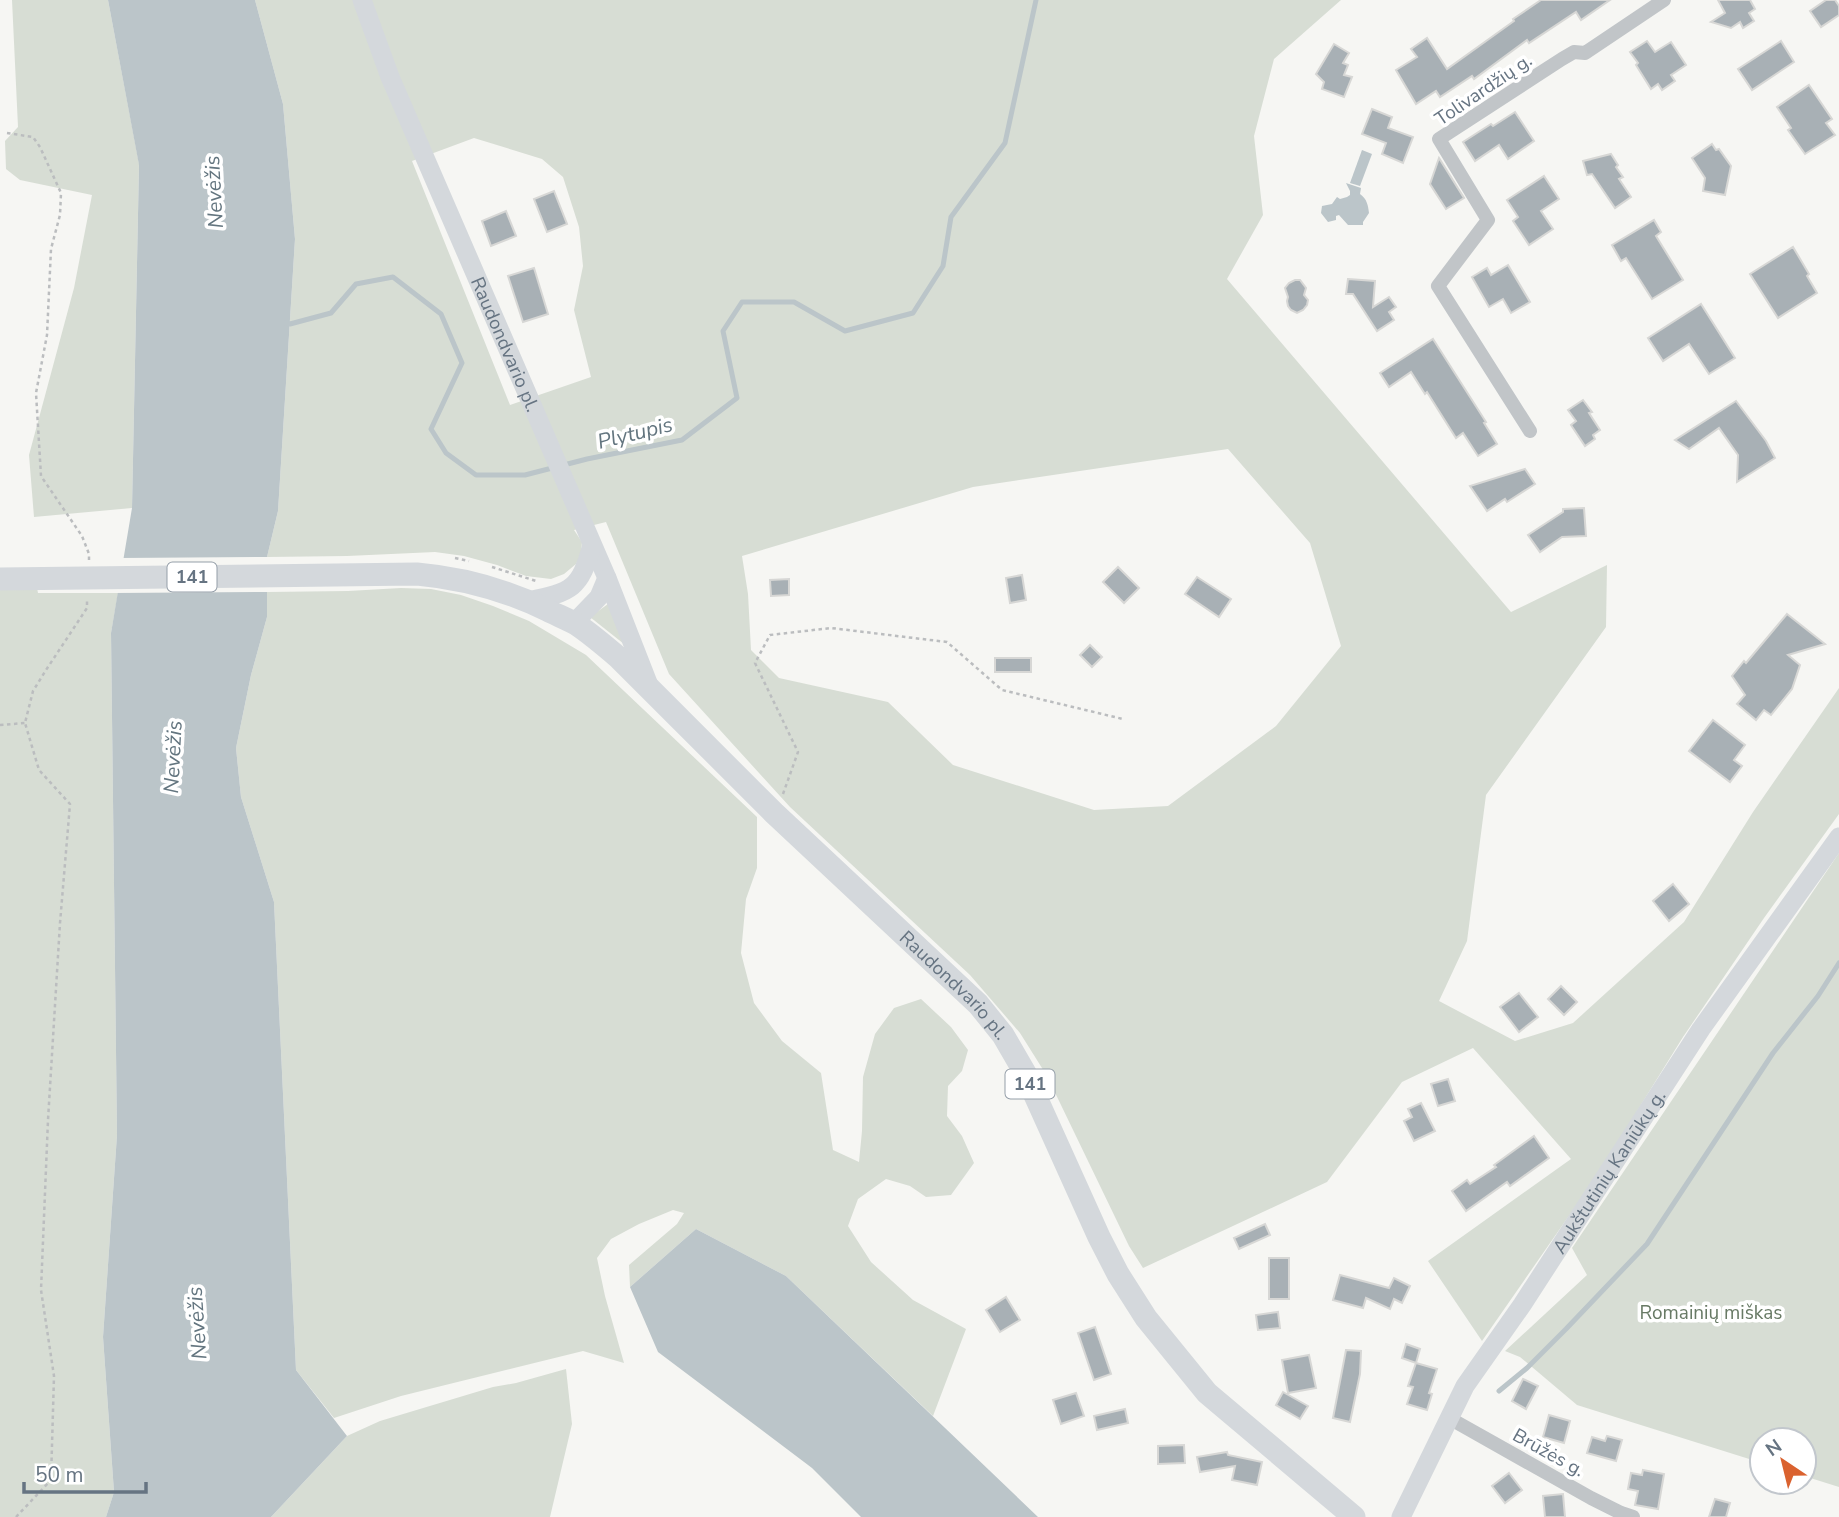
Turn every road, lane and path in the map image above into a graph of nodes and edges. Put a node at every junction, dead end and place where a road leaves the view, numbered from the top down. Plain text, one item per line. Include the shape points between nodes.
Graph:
1 (362, 0) edge
2 (1664, 0) edge
3 (7, 133) dead end
4 (1530, 431) dead end
5 (592, 545) junction
6 (88, 567) dead end
7 (607, 578) junction
8 (0, 579) edge
9 (572, 588) junction
10 (87, 594) dead end
11 (528, 601) junction
12 (574, 623) junction
13 (650, 689) junction
14 (1123, 719) dead end
15 (25, 723) junction
16 (0, 725) edge
17 (775, 813) junction
18 (1839, 837) edge
19 (1449, 1418) junction
20 (16, 1517) edge
21 (1354, 1517) edge
22 (1401, 1517) edge
23 (1633, 1517) edge

1 - 5 main road, Raudondvario pl. via 390,76
2 - 4 street, Tolivardžių g. via 1585,53 1574,52 1562,59 1439,139 1488,220 1438,286
3 - 6 path via 33,137 61,193 51,249 47,335 36,393 41,476 82,536
5 - 7 main road, Raudondvario pl.
5 - 9 main road via 585,572
7 - 12 main road via 599,597
7 - 13 main road, Raudondvario pl.
8 - 11 main road, 141 via 416,574 444,576
9 - 11 main road
9 - 12 main road
10 - 15 path via 87,608 33,691
11 - 12 main road, 141
12 - 13 main road, Raudondvario pl. / 141
13 - 17 main road, Raudondvario pl. / 141
14 - 17 path via 1002,690 947,642 831,628 770,635 755,663 798,752
15 - 16 path
15 - 20 path via 39,770 69,804 48,1107 41,1290 54,1376 51,1480
17 - 21 main road, Raudondvario pl. / 141 via 978,1004 1025,1073 1098,1237 1146,1318 1207,1393
18 - 19 main road, Aukštutinių Kaniūkų g. via 1701,1029 1465,1386
19 - 22 main road, Aukštutinių Kaniūkų g.
19 - 23 street, Brūžės g.

